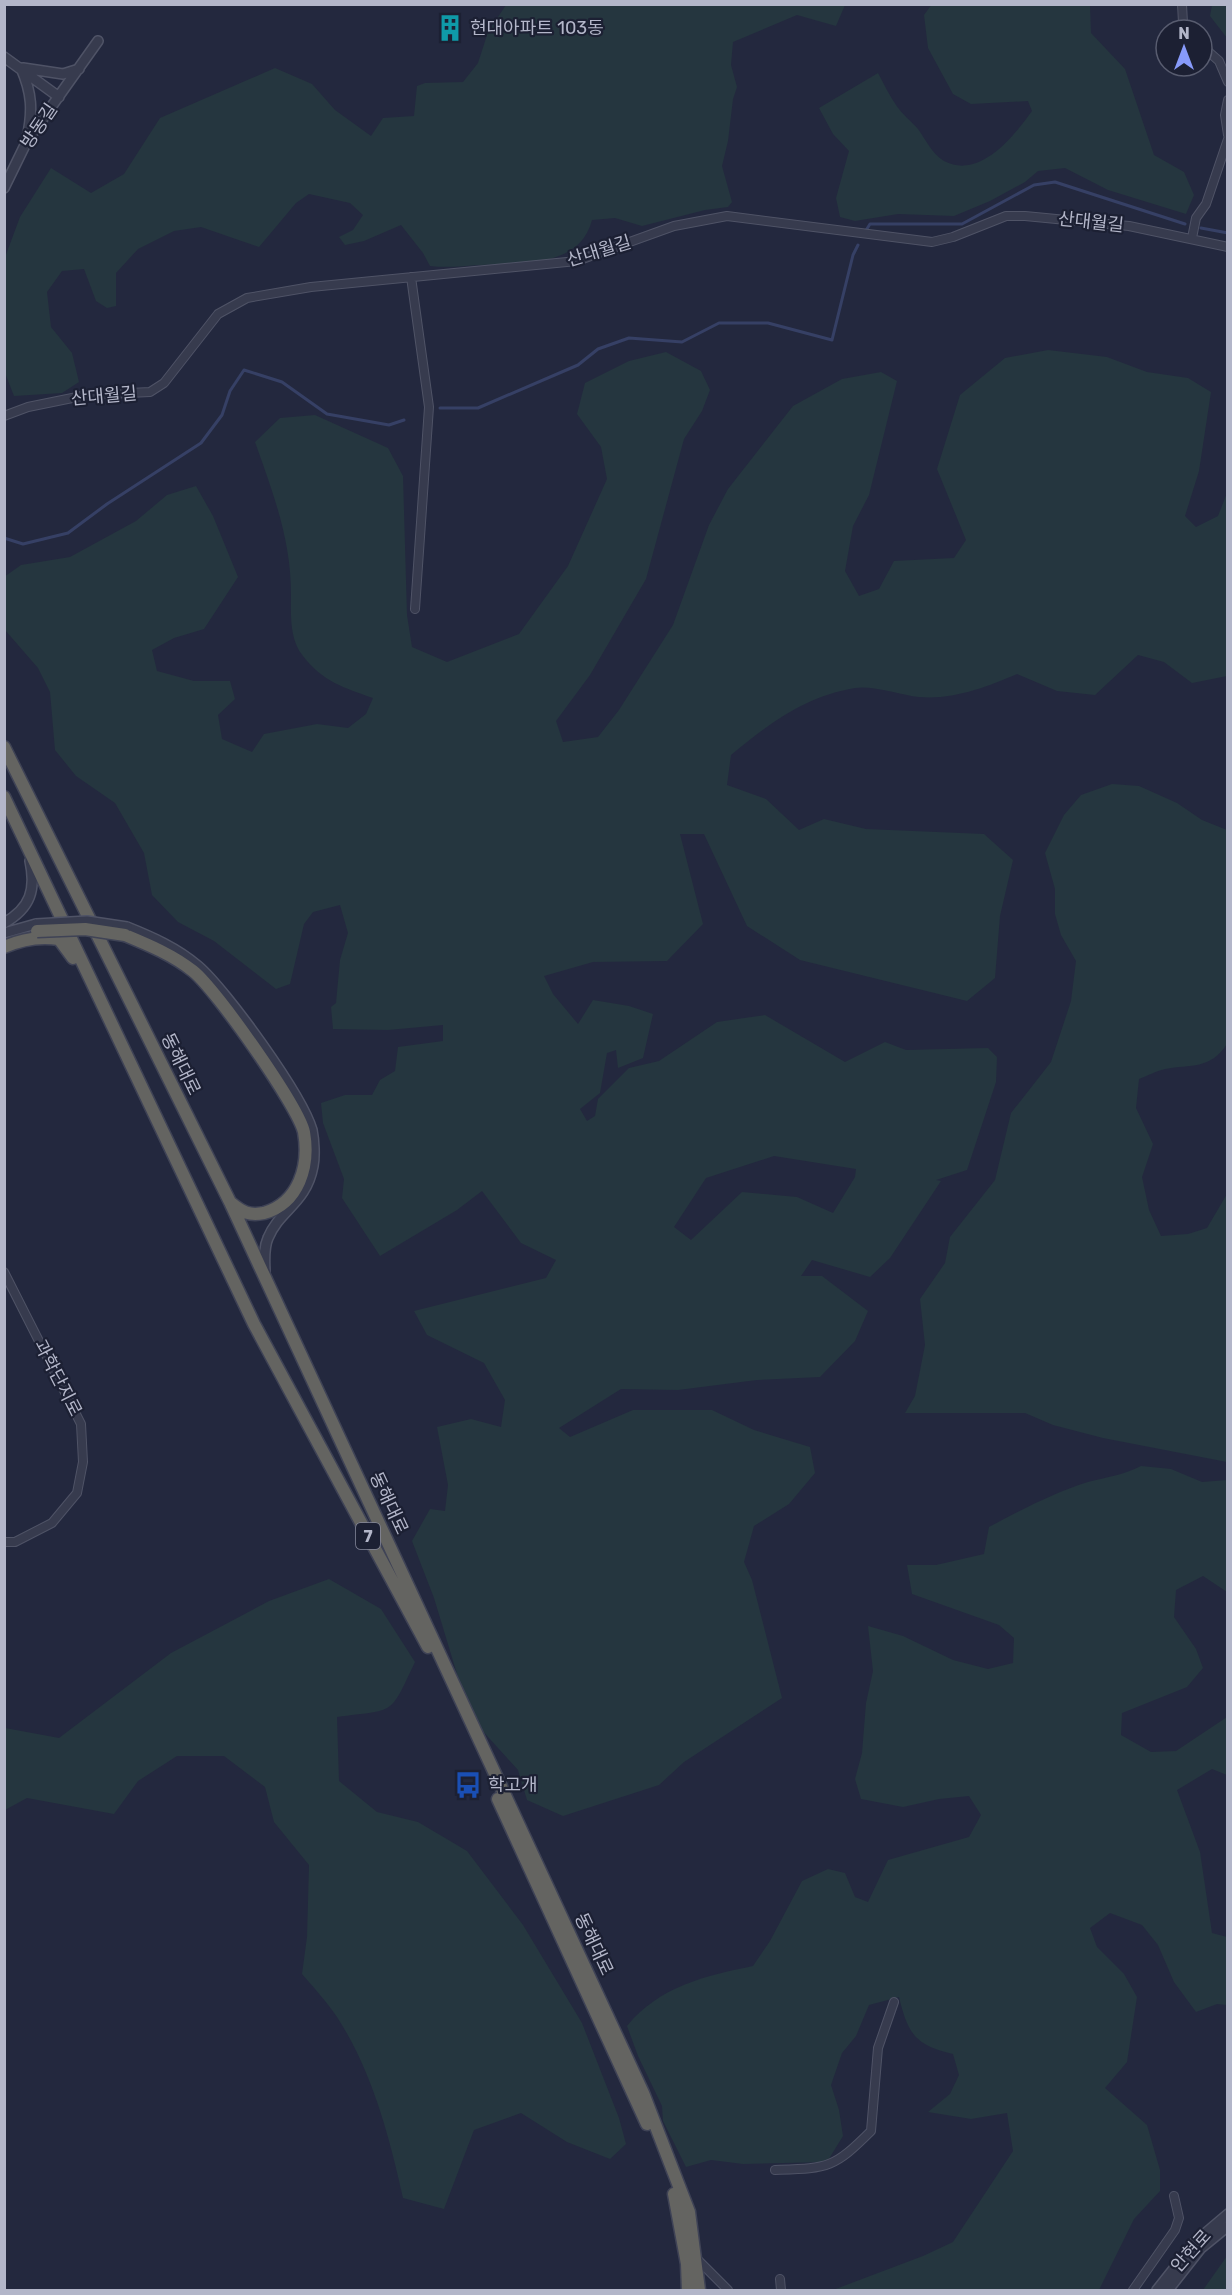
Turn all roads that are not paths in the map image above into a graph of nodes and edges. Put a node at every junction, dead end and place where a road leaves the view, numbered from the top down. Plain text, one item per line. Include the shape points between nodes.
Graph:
1 (98, 41) dead end
2 (4, 57) edge
3 (1214, 57) edge
4 (21, 68) junction
5 (79, 69) junction
6 (1227, 82) edge
7 (59, 97) junction
8 (1227, 100) edge
9 (1227, 135) edge
10 (1227, 139) edge
11 (27, 141) junction
12 (4, 188) edge
13 (1192, 238) junction
14 (1227, 247) edge
15 (411, 277) junction
16 (4, 416) edge
17 (415, 609) dead end
18 (4, 747) edge
19 (4, 797) edge
20 (4, 923) edge
21 (36, 928) junction
22 (126, 931) junction
23 (4, 933) edge
24 (4, 940) edge
25 (4, 947) edge
26 (123, 1050) junction
27 (230, 1202) junction
28 (4, 1272) edge
29 (265, 1280) junction
30 (8, 1287) edge
31 (4, 1542) edge
32 (894, 2002) dead end
33 (775, 2170) dead end
34 (1174, 2196) dead end
35 (1227, 2214) edge
36 (1227, 2226) edge
37 (696, 2259) junction
38 (780, 2279) dead end
39 (688, 2290) edge
40 (699, 2290) edge
41 (728, 2290) edge
42 (781, 2290) edge
43 (1133, 2290) edge
44 (1157, 2290) edge
45 (1168, 2290) edge

1 - 5 street, 방동길
2 - 4 street
3 - 6 street
4 - 5 street via 63,74
4 - 7 street
4 - 11 street via 31,91
5 - 7 street, 방동길
7 - 11 street, 방동길
8 - 9 street
10 - 13 street
11 - 12 street, 방동길
13 - 14 street, 산대월길
13 - 15 street, 산대월길 via 1129,226 1006,216 932,242 727,216 674,226 577,261
15 - 16 street, 산대월길 via 311,286 247,298 218,314 164,383 150,392 87,395
15 - 17 street via 429,407
18 - 27 highway, 동해대로
19 - 20 street via 30,860 34,881 29,901
19 - 26 highway, 동해대로 / 7
21 - 22 highway, bridge
21 - 23 street
21 - 24 highway
22 - 27 highway via 195,973 226,1009 288,1097 303,1131 305,1160 292,1196 278,1209 255,1215 241,1212
22 - 29 street via 156,939 185,956 213,981 290,1086 312,1131 314,1164 309,1184 268,1237 264,1248
25 - 26 highway via 44,937 59,939 69,950
26 - 39 highway, 동해대로 / 7 via 254,1324 426,1643 651,2133 677,2204
27 - 29 highway, 동해대로
28 - 30 street, 과학단지로
29 - 37 highway, 동해대로 via 644,2093 689,2212
30 - 31 street, 과학단지로 via 81,1424 83,1462 77,1493 52,1522 15,1542
32 - 33 street via 878,2048 871,2131 848,2154 824,2168
34 - 43 street via 1179,2218 1175,2230
35 - 44 street, 안현로 via 1195,2242
36 - 45 street, 안현로 via 1201,2248
37 - 40 highway, 동해대로
37 - 41 street
38 - 42 street

